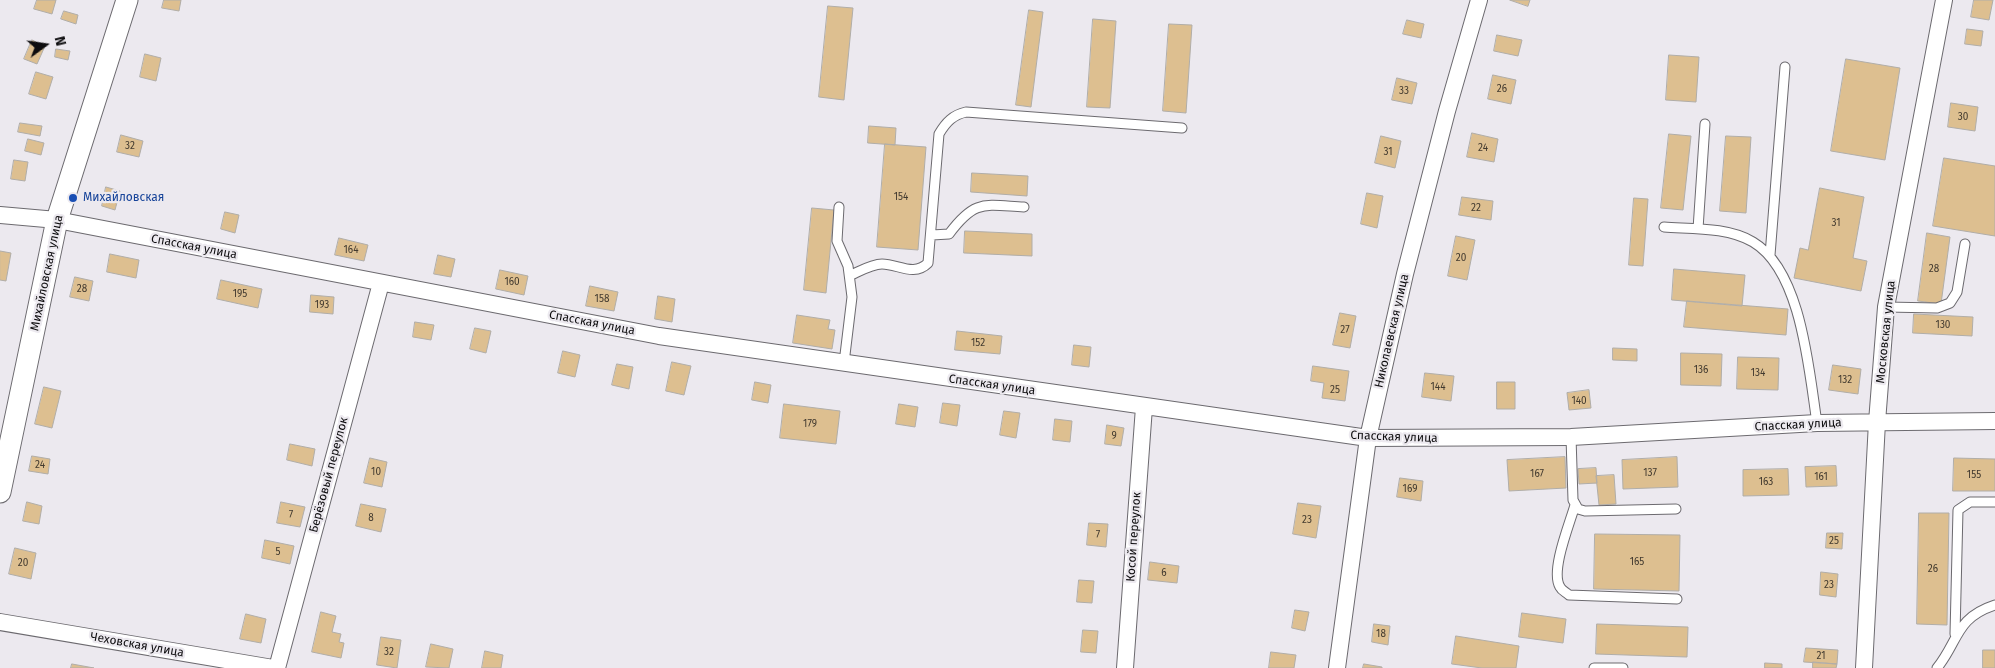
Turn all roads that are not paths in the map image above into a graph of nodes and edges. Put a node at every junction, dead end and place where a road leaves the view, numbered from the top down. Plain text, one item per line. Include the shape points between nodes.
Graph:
1 (126, 0) edge
2 (1479, 0) edge
3 (1944, 0) edge
4 (1785, 67) dead end
5 (1705, 124) dead end
6 (1182, 128) dead end
7 (839, 207) dead end
8 (1024, 207) dead end
9 (0, 215) edge
10 (57, 220) junction
11 (1664, 227) dead end
12 (1698, 230) junction
13 (932, 235) junction
14 (1965, 244) dead end
15 (1770, 255) junction
16 (850, 274) junction
17 (381, 283) junction
18 (1886, 307) junction
19 (844, 363) junction
20 (1144, 407) junction
21 (1995, 421) edge
22 (1877, 422) junction
23 (1816, 423) junction
24 (1571, 436) junction
25 (1368, 438) junction
26 (0, 492) edge
27 (1995, 502) edge
28 (1575, 505) junction
29 (1676, 509) dead end
30 (1677, 599) dead end
31 (1995, 605) edge
32 (0, 622) edge
33 (1955, 634) junction
34 (273, 668) edge
35 (277, 668) edge
36 (1125, 668) edge
37 (1338, 668) edge
38 (1594, 668) edge
39 (1623, 668) edge
40 (1864, 668) edge
41 (1937, 668) edge

1 - 10 street, Михайловская улица
2 - 25 street, Николаевская улица via 1405,274
3 - 18 street, Московская улица
4 - 15 lane
5 - 12 lane
6 - 13 lane via 966,112 955,115 939,134
7 - 16 lane via 837,241
8 - 13 lane via 984,205 974,208 950,234
9 - 10 street, Спасская улица
10 - 17 street, Спасская улица
10 - 26 street, Михайловская улица
11 - 12 lane
12 - 15 lane via 1732,234 1753,242
13 - 16 lane via 928,263 923,268 912,270 881,264
14 - 18 lane via 1957,292 1950,303 1937,308
15 - 23 lane via 1797,310
16 - 19 lane via 852,297
17 - 19 street, Спасская улица via 659,336
17 - 35 street, Берёзовый переулок
18 - 22 street, Московская улица
19 - 20 street, Спасская улица
20 - 25 street, Спасская улица
20 - 36 street, Косой переулок
21 - 22 street, Спасская улица
22 - 23 street, Спасская улица
22 - 40 street, Московская улица
23 - 24 street, Спасская улица
24 - 25 street, Спасская улица
24 - 28 lane
25 - 37 street, Николаевская улица
27 - 33 lane via 1970,502 1958,510
28 - 29 lane via 1585,511
28 - 30 lane via 1558,567 1562,590 1569,595
31 - 33 lane via 1968,619
32 - 34 street, Чеховская улица
33 - 41 lane
38 - 39 lane

